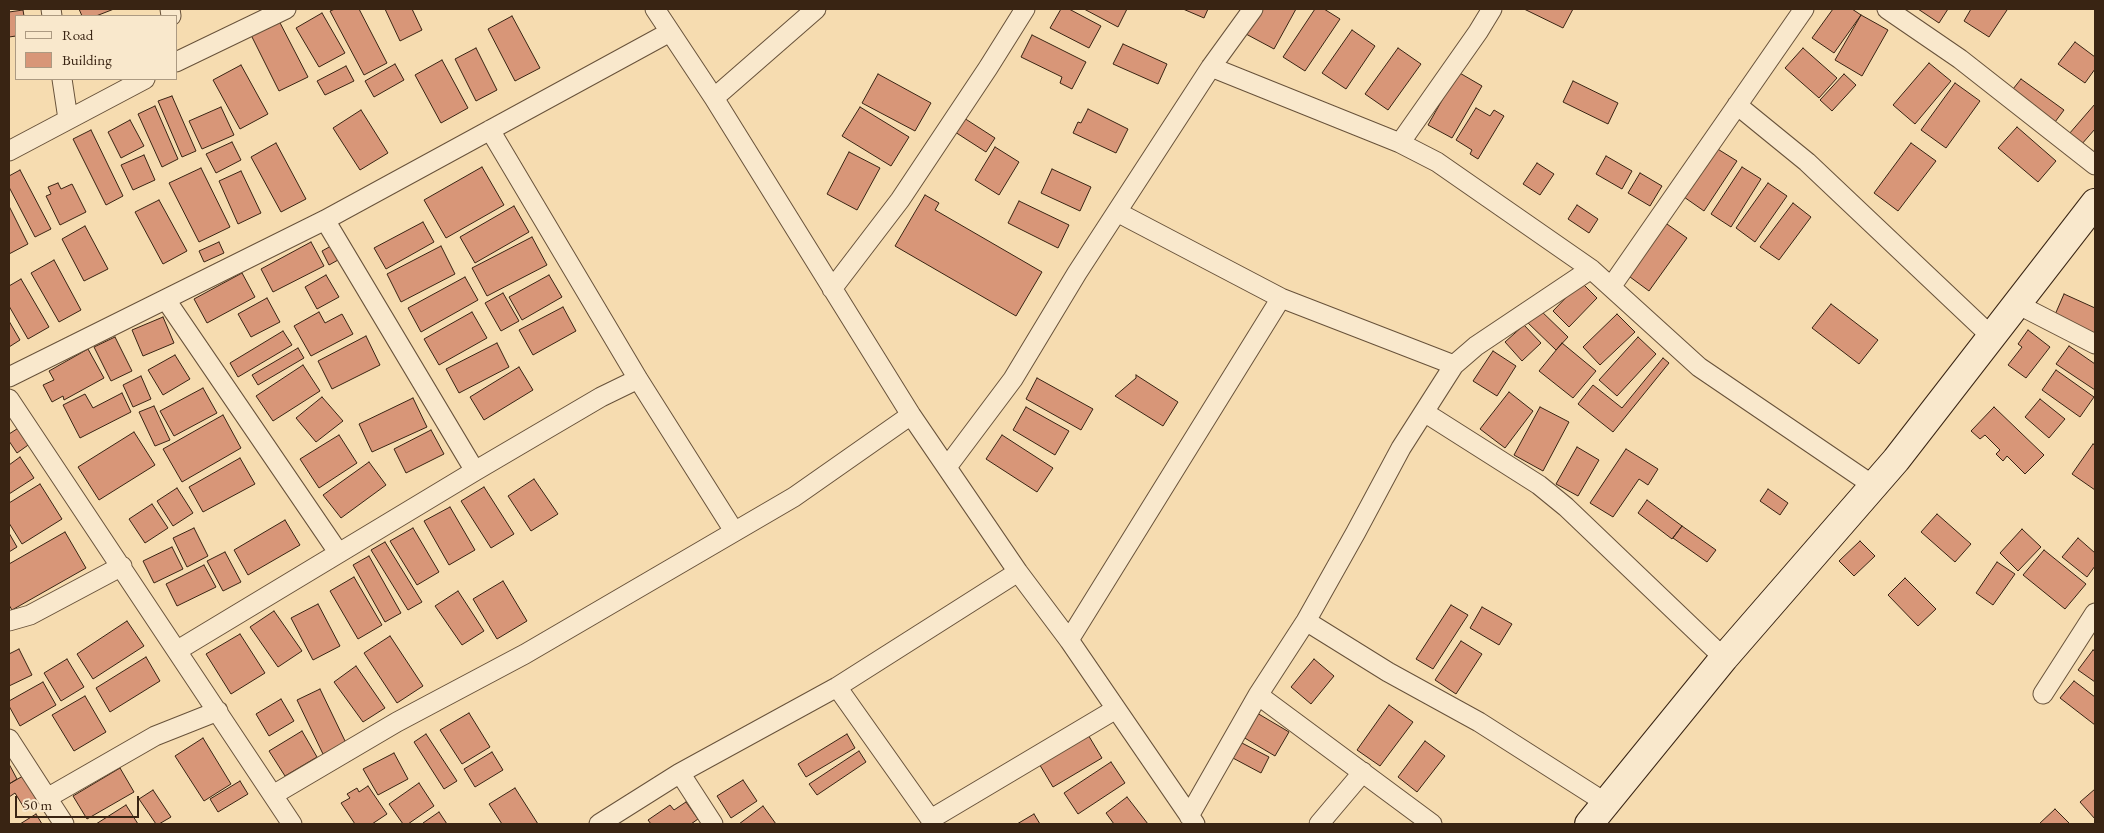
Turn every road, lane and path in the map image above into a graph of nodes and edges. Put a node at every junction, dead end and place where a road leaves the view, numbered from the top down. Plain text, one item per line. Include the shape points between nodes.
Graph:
1 (286, 9) edge
2 (655, 9) edge
3 (816, 9) edge
4 (1025, 9) edge
5 (1253, 9) edge
6 (1492, 9) edge
7 (1804, 9) edge
8 (1887, 9) edge
9 (670, 32) junction
10 (178, 59) edge
11 (1211, 67) junction
12 (62, 80) edge
13 (143, 80) edge
14 (714, 98) junction
15 (1737, 105) junction
16 (68, 119) junction
17 (490, 130) junction
18 (1400, 143) junction
19 (9, 151) edge
20 (2095, 164) edge
21 (2095, 204) edge
22 (1117, 212) junction
23 (325, 220) junction
24 (1591, 269) junction
25 (1611, 287) junction
26 (832, 289) junction
27 (1281, 298) junction
28 (166, 300) junction
29 (2017, 304) junction
30 (1992, 337) junction
31 (2095, 344) edge
32 (1454, 365) junction
33 (9, 377) edge
34 (638, 379) junction
35 (9, 399) edge
36 (1424, 412) junction
37 (911, 415) junction
38 (947, 468) junction
39 (475, 471) junction
40 (1874, 486) junction
41 (734, 531) junction
42 (338, 552) junction
43 (122, 566) junction
44 (1018, 572) junction
45 (2095, 614) edge
46 (9, 621) edge
47 (1306, 621) junction
48 (1069, 640) junction
49 (178, 650) junction
50 (1724, 658) junction
51 (837, 688) junction
52 (2043, 694) dead end
53 (1258, 695) junction
54 (1116, 709) junction
55 (218, 712) junction
56 (9, 739) edge
57 (1363, 772) junction
58 (680, 773) junction
59 (273, 796) junction
60 (47, 798) junction
61 (1606, 803) junction
62 (1192, 820) edge
63 (932, 822) edge
64 (64, 824) edge
65 (292, 824) edge
66 (598, 824) edge
67 (713, 824) edge
68 (1319, 824) edge
69 (1432, 824) edge
70 (1588, 824) edge

1 - 10 street
2 - 9 street
3 - 14 street
4 - 26 street via 900,200
5 - 11 street
6 - 18 street
7 - 15 street
8 - 20 street via 1960,58
9 - 14 street
9 - 17 street
11 - 18 street
11 - 22 street
12 - 16 street
13 - 16 street
14 - 26 street
15 - 25 street
15 - 30 street via 1807,162
16 - 19 street
17 - 23 street
17 - 34 street
18 - 24 street via 1438,162
21 - 29 main road
22 - 27 street
22 - 38 street via 1013,379
23 - 28 street
23 - 39 street
24 - 25 street
24 - 32 street via 1476,346
25 - 40 street via 1699,367
26 - 37 street
27 - 32 street
27 - 48 street
28 - 33 street
28 - 42 street
29 - 30 main road
29 - 31 street
30 - 40 main road
32 - 36 street
34 - 39 street via 601,397
34 - 41 street
35 - 43 street
36 - 47 street
36 - 50 street via 1539,485 1566,507
37 - 38 street
37 - 41 street via 794,497
38 - 44 street
39 - 42 street
40 - 50 main road
41 - 59 street
42 - 49 street
43 - 46 street via 30,615
43 - 49 street
44 - 48 street
44 - 51 street
45 - 52 street
47 - 53 street
47 - 61 street via 1388,672 1479,722
48 - 54 street
49 - 55 street
50 - 61 main road
51 - 58 street
51 - 63 street
53 - 57 street
53 - 62 street
54 - 62 street
54 - 63 street
55 - 59 street
55 - 60 street via 154,736
56 - 60 street
57 - 68 street
57 - 69 street
58 - 66 street
58 - 67 street
59 - 65 street
60 - 64 street
61 - 70 main road

